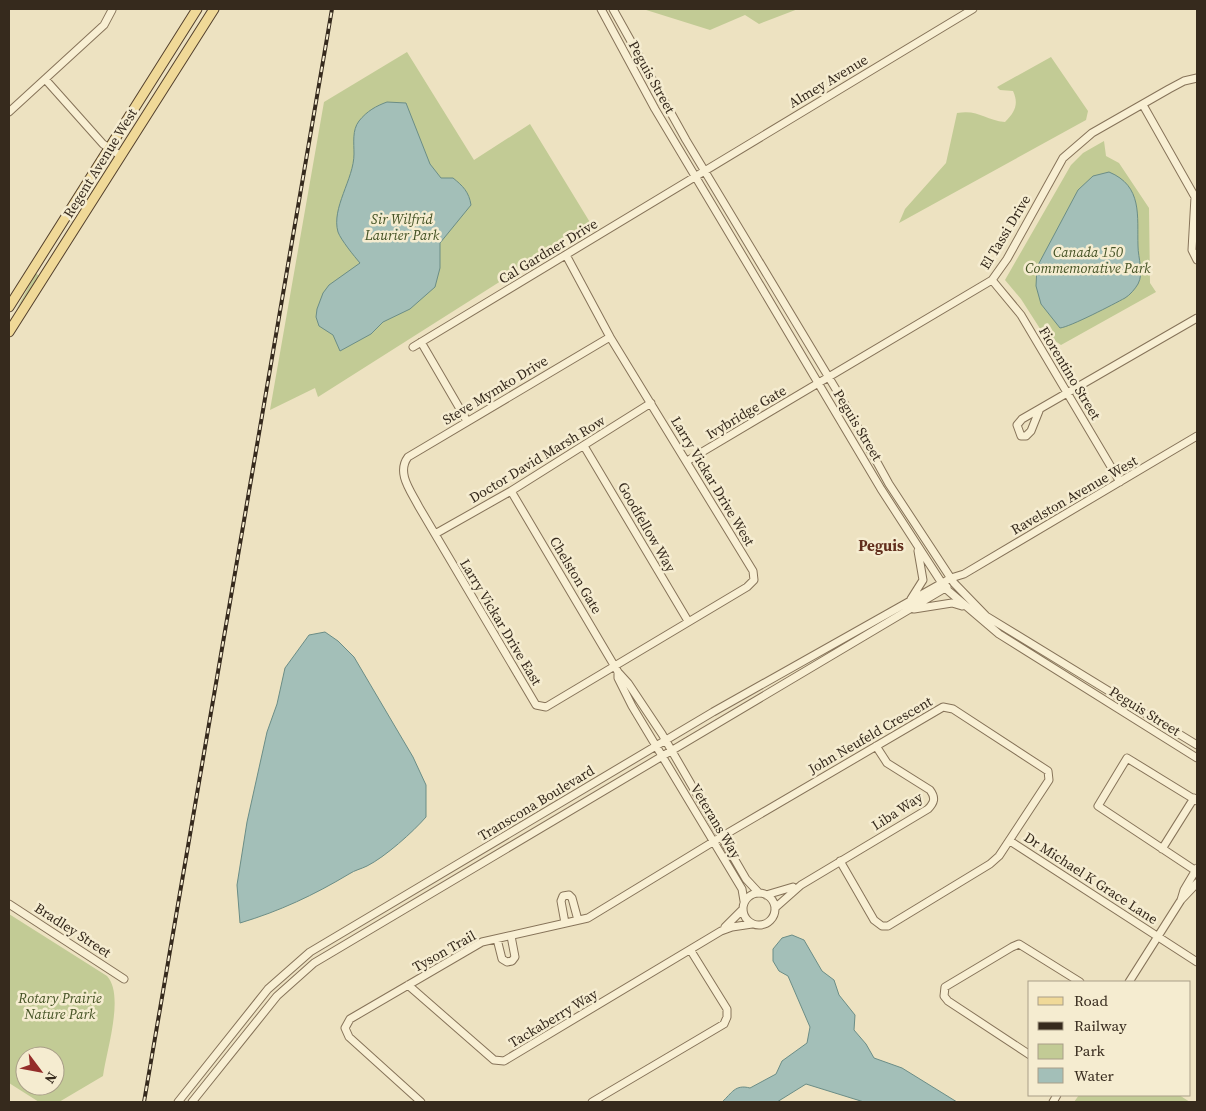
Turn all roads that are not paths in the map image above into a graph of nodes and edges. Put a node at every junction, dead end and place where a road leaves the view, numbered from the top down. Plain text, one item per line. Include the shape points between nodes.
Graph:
1 (196, 9) edge
2 (214, 9) edge
3 (601, 9) edge
4 (612, 9) edge
5 (973, 9) edge
6 (112, 10) edge
7 (186, 26) junction
8 (191, 46) junction
9 (1197, 78) edge
10 (45, 79) junction
11 (1143, 105) junction
12 (9, 112) edge
13 (107, 147) junction
14 (121, 156) junction
15 (704, 169) junction
16 (694, 175) junction
17 (1196, 211) edge
18 (1195, 229) edge
19 (566, 255) junction
20 (1197, 260) edge
21 (992, 280) junction
22 (9, 307) edge
23 (1197, 318) edge
24 (9, 332) edge
25 (610, 336) junction
26 (421, 342) junction
27 (413, 347) dead end
28 (828, 377) junction
29 (818, 384) junction
30 (1068, 393) junction
31 (651, 403) junction
32 (1039, 411) dead end
33 (467, 421) junction
34 (1197, 436) edge
35 (584, 446) junction
36 (687, 461) junction
37 (402, 473) joint
38 (1120, 482) junction
39 (511, 491) junction
40 (434, 534) junction
41 (916, 545) junction
42 (952, 581) junction
43 (943, 586) junction
44 (910, 602) junction
45 (966, 608) junction
46 (906, 610) junction
47 (688, 622) junction
48 (616, 669) junction
49 (666, 740) junction
50 (1197, 745) edge
51 (655, 746) junction
52 (876, 746) junction
53 (671, 750) junction
54 (661, 756) junction
55 (1197, 758) edge
56 (1195, 800) edge
57 (721, 837) junction
58 (714, 841) junction
59 (1010, 841) junction
60 (1162, 849) junction
61 (840, 861) junction
62 (1196, 870) edge
63 (1197, 883) edge
64 (801, 885) junction
65 (762, 894) junction
66 (1181, 900) junction
67 (744, 901) junction
68 (9, 904) edge
69 (775, 908) junction
70 (743, 909) junction
71 (578, 920) junction
72 (565, 924) junction
73 (752, 924) junction
74 (721, 931) junction
75 (511, 936) junction
76 (1158, 937) junction
77 (497, 939) junction
78 (691, 950) junction
79 (1197, 962) edge
80 (124, 979) dead end
81 (1078, 981) edge
82 (1130, 981) edge
83 (408, 985) junction
84 (1028, 1053) edge
85 (178, 1102) edge
86 (192, 1102) edge
87 (421, 1102) edge
88 (592, 1102) edge

1 - 7 main road, Regent Avenue West
2 - 8 main road, Regent Avenue West
3 - 16 street, Peguis Street
4 - 15 street, Peguis Street
5 - 15 street, Almey Avenue
6 - 10 street via 104,25
7 - 8 main road
7 - 13 main road, Regent Avenue West
8 - 14 main road, Regent Avenue West
9 - 11 street, El Tassi Drive via 1184,81
10 - 12 street
10 - 13 street
11 - 17 street via 1195,197
11 - 21 street, El Tassi Drive via 1092,133 1063,158
13 - 14 street
13 - 22 main road, Regent Avenue West
14 - 24 main road, Regent Avenue West
15 - 16 street, Almey Avenue
15 - 28 street, Peguis Street
16 - 19 street, Cal Gardner Drive
16 - 29 street, Peguis Street
17 - 18 street
18 - 20 street via 1192,250
19 - 25 street, Larry Vickar Drive West
19 - 26 street, Cal Gardner Drive
21 - 28 street, El Tassi Drive
21 - 30 street, Fiorentino Street via 1021,316
23 - 30 street
25 - 31 street, Larry Vickar Drive West
25 - 33 street, Steve Mymko Drive
26 - 27 street, Cal Gardner Drive
26 - 33 street
28 - 29 street, El Tassi Drive
28 - 42 street, Peguis Street via 889,484
29 - 36 street, Ivybridge Gate
29 - 41 street, Peguis Street
30 - 32 street
30 - 38 street, Fiorentino Street
31 - 35 street, Doctor David Marsh Row
31 - 36 street, Larry Vickar Drive West
33 - 37 street, Steve Mymko Drive via 408,457
34 - 38 street, Ravelston Avenue West
35 - 39 street, Doctor David Marsh Row
35 - 47 street, Goodfellow Way
36 - 47 street, Larry Vickar Drive West via 753,571 754,580
37 - 40 street, Larry Vickar Drive East
38 - 42 street, Ravelston Avenue West
39 - 40 street, Doctor David Marsh Row
39 - 48 street, Chelston Gate
40 - 48 street, Larry Vickar Drive East via 536,705 546,707
41 - 43 street, Peguis Street
41 - 44 street via 923,580
42 - 43 street, Transcona Boulevard
42 - 50 street, Peguis Street via 986,616
43 - 44 street, Transcona Boulevard
43 - 45 street, Peguis Street
43 - 46 street, Transcona Boulevard
44 - 49 street, Transcona Boulevard
45 - 46 street via 952,602
45 - 55 street, Peguis Street via 999,634
46 - 53 street, Transcona Boulevard
47 - 48 street, Larry Vickar Drive West
48 - 49 street, Chelston Gate
48 - 51 street, Chelston Gate via 622,687
49 - 51 street, Transcona Boulevard
49 - 53 street, Chelston Gate
51 - 54 street, Chelston Gate
51 - 85 street, Transcona Boulevard via 304,957 268,989
52 - 57 street, John Neufeld Crescent
52 - 59 street, John Neufeld Crescent via 937,709 950,707 1046,768 1049,780
52 - 61 street, Liba Way via 891,766 930,790 934,803
53 - 54 street, Transcona Boulevard
53 - 57 street, Veterans Way
54 - 58 street, Veterans Way
54 - 86 street, Transcona Boulevard via 308,968 271,1002
56 - 60 street
56 - 60 street via 1127,758 1098,806
57 - 58 street, John Neufeld Crescent
57 - 65 street, Veterans Way via 746,879
58 - 67 street, Veterans Way via 742,889
58 - 71 street, Tyson Trail via 588,918
59 - 61 street, John Neufeld Crescent via 990,864 886,926 874,920
59 - 76 street, Dr Michael K Grace Lane
60 - 62 street
61 - 64 street, Liba Way
62 - 66 street
63 - 66 street
64 - 65 street, Liba Way
64 - 69 street, Liba Way
65 - 67 street via 750,895
65 - 69 street via 772,900
66 - 76 street
67 - 70 street
68 - 80 street, Bradley Street
69 - 73 street via 768,922
70 - 73 street via 745,918
70 - 74 street
71 - 72 street, Tyson Trail
71 - 72 street via 572,898 563,896 560,901
72 - 75 street, Tyson Trail
73 - 74 street
74 - 78 street, Tackaberry Way
75 - 77 street, Tyson Trail
75 - 77 street via 512,961 502,959
76 - 79 street, Dr Michael K Grace Lane
76 - 82 street
77 - 83 street, Tyson Trail via 482,942
78 - 83 street, Tackaberry Way via 504,1061 494,1060
78 - 88 street via 727,1009 724,1024
81 - 84 street via 1019,944 945,987 944,996 948,1001
83 - 87 street, Tyson Trail via 350,1019 345,1028 348,1037

